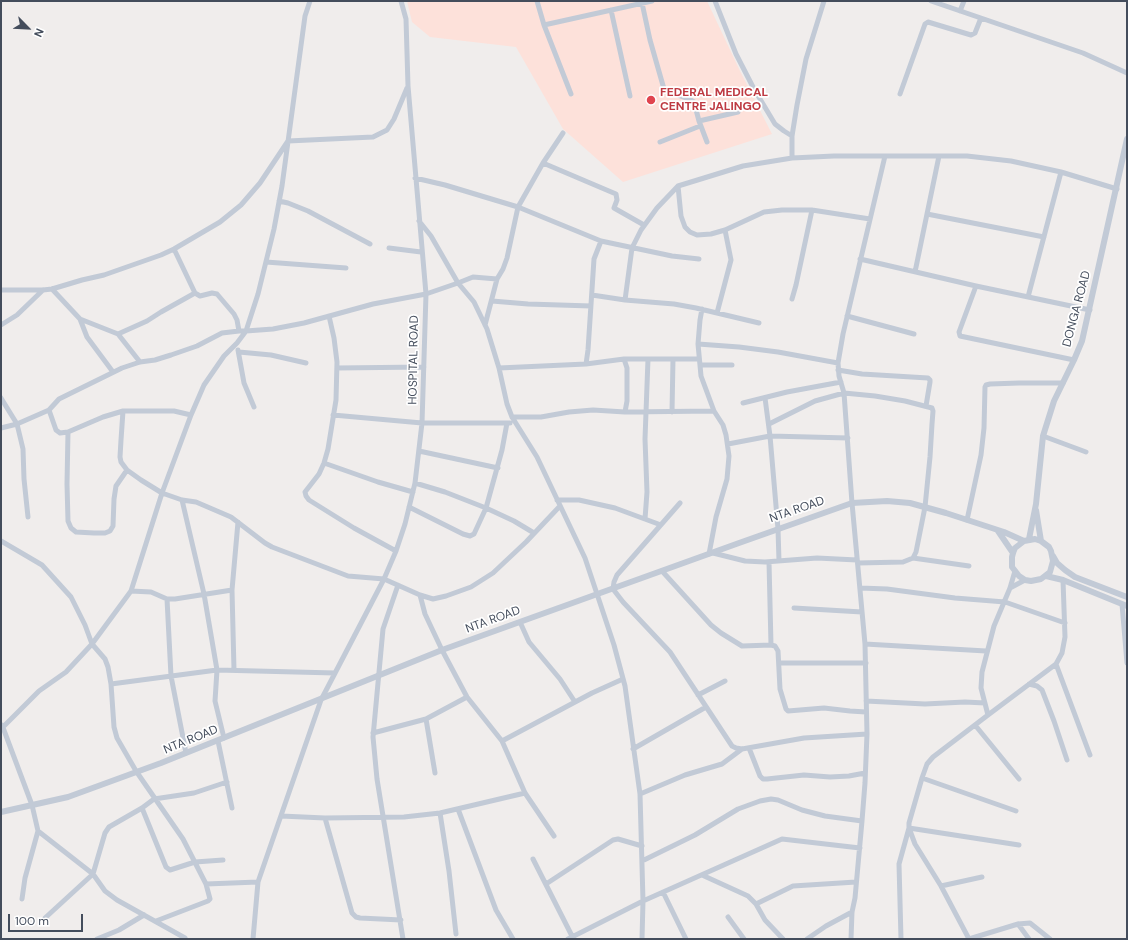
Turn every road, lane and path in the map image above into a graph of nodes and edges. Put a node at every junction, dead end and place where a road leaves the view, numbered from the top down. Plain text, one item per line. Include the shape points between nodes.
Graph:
1 (310, 1) edge
2 (401, 1) edge
3 (537, 1) edge
4 (652, 1) edge
5 (715, 1) edge
6 (824, 1) edge
7 (931, 1) edge
8 (964, 1) edge
9 (642, 3) junction
10 (611, 10) junction
11 (960, 11) junction
12 (980, 18) junction
13 (544, 25) junction
14 (1127, 73) edge
15 (408, 86) junction
16 (571, 94) dead end
17 (900, 94) dead end
18 (630, 96) dead end
19 (738, 112) dead end
20 (700, 123) junction
21 (563, 133) dead end
22 (792, 136) junction
23 (1127, 139) edge
24 (288, 141) junction
25 (660, 142) dead end
26 (707, 142) dead end
27 (885, 156) junction
28 (939, 156) junction
29 (792, 158) junction
30 (542, 163) junction
31 (1061, 172) junction
32 (415, 178) junction
33 (678, 186) junction
34 (1116, 189) junction
35 (279, 201) junction
36 (518, 206) junction
37 (812, 210) junction
38 (927, 214) junction
39 (870, 219) junction
40 (418, 220) junction
41 (644, 225) junction
42 (725, 230) junction
43 (1044, 237) junction
44 (601, 241) junction
45 (370, 244) dead end
46 (389, 248) dead end
47 (632, 248) junction
48 (174, 249) junction
49 (422, 252) junction
50 (699, 259) dead end
51 (860, 259) junction
52 (266, 262) junction
53 (346, 268) dead end
54 (915, 272) junction
55 (496, 278) junction
56 (458, 283) junction
57 (976, 286) junction
58 (52, 289) junction
59 (1, 290) edge
60 (43, 290) junction
61 (195, 293) junction
62 (426, 294) junction
63 (592, 295) junction
64 (1028, 297) junction
65 (792, 299) dead end
66 (625, 300) junction
67 (492, 301) junction
68 (591, 306) junction
69 (702, 309) junction
70 (1090, 310) junction
71 (717, 313) junction
72 (329, 316) junction
73 (847, 316) junction
74 (80, 319) junction
75 (759, 323) dead end
76 (1, 325) edge
77 (485, 325) junction
78 (239, 330) junction
79 (246, 331) junction
80 (118, 334) junction
81 (914, 334) dead end
82 (237, 343) junction
83 (698, 344) junction
84 (239, 352) junction
85 (699, 358) junction
86 (624, 359) junction
87 (648, 359) junction
88 (673, 359) junction
89 (1074, 360) junction
90 (140, 362) junction
91 (838, 362) junction
92 (306, 363) dead end
93 (586, 364) junction
94 (700, 365) junction
95 (732, 365) dead end
96 (424, 367) junction
97 (337, 368) junction
98 (498, 368) junction
99 (838, 370) junction
100 (113, 372) junction
101 (841, 382) junction
102 (1063, 383) junction
103 (844, 393) junction
104 (1, 398) edge
105 (765, 398) junction
106 (743, 403) dead end
107 (926, 406) junction
108 (254, 407) dead end
109 (48, 410) junction
110 (124, 411) junction
111 (714, 411) junction
112 (625, 412) junction
113 (645, 412) junction
114 (672, 412) junction
115 (191, 415) junction
116 (333, 415) junction
117 (512, 417) junction
118 (422, 423) junction
119 (507, 423) junction
120 (515, 423) junction
121 (17, 424) junction
122 (769, 424) junction
123 (1, 428) edge
124 (68, 432) junction
125 (770, 436) junction
126 (1043, 436) junction
127 (848, 438) junction
128 (728, 444) junction
129 (419, 451) junction
130 (1086, 452) dead end
131 (324, 463) junction
132 (498, 468) junction
133 (127, 470) junction
134 (415, 483) junction
135 (162, 492) junction
136 (413, 492) junction
137 (182, 500) junction
138 (557, 500) junction
139 (680, 503) dead end
140 (852, 504) junction
141 (1036, 504) junction
142 (560, 506) junction
143 (409, 507) junction
144 (925, 507) junction
145 (486, 508) junction
146 (28, 516) dead end
147 (645, 519) junction
148 (967, 520) junction
149 (238, 522) junction
150 (661, 526) junction
151 (778, 529) junction
152 (998, 531) junction
153 (534, 533) junction
154 (1026, 540) junction
155 (1, 541) edge
156 (1041, 541) junction
157 (396, 551) junction
158 (711, 553) junction
159 (1013, 553) junction
160 (1053, 556) junction
161 (913, 558) junction
162 (779, 561) junction
163 (858, 561) junction
164 (769, 562) junction
165 (969, 566) dead end
166 (662, 571) junction
167 (1014, 571) junction
168 (1046, 576) junction
169 (384, 579) junction
170 (1025, 580) junction
171 (1064, 580) junction
172 (398, 585) junction
173 (860, 588) junction
174 (1010, 588) junction
175 (613, 589) junction
176 (232, 590) junction
177 (131, 591) junction
178 (204, 594) junction
179 (420, 595) junction
180 (597, 595) junction
181 (1127, 597) edge
182 (167, 599) junction
183 (1005, 602) junction
184 (1124, 605) edge
185 (794, 608) dead end
186 (862, 612) junction
187 (520, 622) junction
188 (1065, 623) junction
189 (92, 644) junction
190 (865, 644) junction
191 (771, 645) junction
192 (442, 650) junction
193 (986, 651) junction
194 (779, 663) junction
195 (866, 663) junction
196 (1127, 663) edge
197 (1056, 664) junction
198 (217, 670) junction
199 (234, 670) junction
200 (335, 673) junction
201 (171, 676) junction
202 (379, 676) junction
203 (623, 679) junction
204 (725, 681) dead end
205 (111, 684) junction
206 (1030, 684) junction
207 (698, 695) junction
208 (467, 697) junction
209 (321, 700) junction
210 (866, 701) junction
211 (575, 702) junction
212 (985, 703) junction
213 (706, 707) junction
214 (866, 712) junction
215 (988, 715) junction
216 (426, 719) junction
217 (976, 725) junction
218 (2, 727) edge
219 (373, 733) junction
220 (867, 734) junction
221 (221, 739) junction
222 (502, 741) junction
223 (749, 748) junction
224 (633, 749) junction
225 (742, 749) junction
226 (186, 753) junction
227 (1090, 755) dead end
228 (1068, 760) dead end
229 (136, 771) junction
230 (435, 773) dead end
231 (865, 773) junction
232 (922, 778) junction
233 (1019, 779) dead end
234 (227, 782) junction
235 (525, 793) junction
236 (640, 794) junction
237 (154, 799) junction
238 (32, 806) junction
239 (142, 808) junction
240 (232, 808) dead end
241 (458, 809) junction
242 (1016, 811) dead end
243 (1, 812) edge
244 (440, 813) junction
245 (281, 816) junction
246 (325, 818) junction
247 (384, 818) junction
248 (862, 821) junction
249 (909, 828) junction
250 (38, 831) junction
251 (554, 836) dead end
252 (1019, 845) dead end
253 (642, 846) junction
254 (860, 848) junction
255 (533, 859) dead end
256 (223, 860) dead end
257 (642, 861) junction
258 (195, 862) junction
259 (93, 874) junction
260 (702, 875) junction
261 (982, 877) dead end
262 (258, 882) junction
263 (856, 882) junction
264 (206, 884) junction
265 (546, 884) junction
266 (941, 886) junction
267 (663, 892) junction
268 (22, 899) dead end
269 (643, 901) junction
270 (756, 904) junction
271 (852, 912) junction
272 (144, 915) junction
273 (728, 916) dead end
274 (45, 918) dead end
275 (401, 920) junction
276 (156, 921) junction
277 (1018, 924) junction
278 (456, 934) dead end
279 (185, 938) edge
280 (571, 938) edge
281 (97, 939) edge
282 (253, 939) edge
283 (404, 939) edge
284 (513, 939) edge
285 (642, 939) edge
286 (686, 939) edge
287 (744, 939) edge
288 (782, 939) edge
289 (807, 939) edge
290 (851, 939) edge
291 (901, 939) edge
292 (969, 939) edge
293 (1030, 939) edge
294 (1050, 939) edge

1 - 24 street via 304,16
2 - 15 street, HOSPITAL ROAD via 406,19
3 - 13 street
4 - 9 street
5 - 22 street via 736,54 754,89 775,124
6 - 22 street via 806,59
7 - 11 street
8 - 11 street
9 - 10 street
9 - 20 street via 664,89 694,102
10 - 13 street
10 - 18 street
11 - 12 street
12 - 14 street via 1083,53
12 - 17 street via 975,32 971,35 928,22 925,24
13 - 16 street
15 - 24 street via 388,130 361,138
15 - 32 street, HOSPITAL ROAD
19 - 20 street
20 - 25 street
20 - 26 street
21 - 30 street
22 - 29 street
23 - 34 street, DONGA ROAD
24 - 35 street
24 - 48 street via 241,206 220,222
27 - 28 street
27 - 29 street
27 - 39 street
28 - 31 street via 1011,161
28 - 38 street
29 - 33 street via 743,166
30 - 36 street
30 - 41 street via 616,194 614,208
31 - 34 street
31 - 43 street
32 - 36 street
32 - 40 street, HOSPITAL ROAD
33 - 41 street
33 - 42 street via 681,216 690,232 704,236
34 - 70 street, DONGA ROAD
35 - 45 street via 308,211
35 - 52 street
36 - 44 street
36 - 55 street via 507,258
37 - 39 street
37 - 42 street via 764,212
37 - 65 street
38 - 43 street
38 - 54 street
39 - 51 street
40 - 49 street, HOSPITAL ROAD
40 - 56 street via 431,236
41 - 47 street
42 - 71 street via 731,260
43 - 64 street
44 - 47 street
44 - 63 street via 594,259
46 - 49 street
47 - 50 street
47 - 66 street
48 - 58 street via 104,275
48 - 61 street
49 - 62 street, HOSPITAL ROAD
51 - 54 street
51 - 73 street
52 - 53 street
52 - 79 street
54 - 57 street
55 - 56 street via 473,277
55 - 67 street
56 - 62 street
56 - 77 street via 474,302
57 - 64 street
57 - 89 street via 959,332 960,336
58 - 60 street
58 - 74 street
59 - 60 street
60 - 76 street via 17,315
61 - 78 street via 200,296 212,292 217,294 234,314
61 - 80 street via 147,321
62 - 72 street
62 - 96 street, HOSPITAL ROAD
63 - 66 street
63 - 68 street
64 - 70 street
66 - 69 street
67 - 68 street
67 - 77 street
68 - 93 street
69 - 71 street
69 - 83 street
70 - 89 street, DONGA ROAD
71 - 75 street
72 - 79 street via 304,323
72 - 97 street
73 - 81 street
73 - 91 street
74 - 80 street
74 - 100 street via 87,337
77 - 98 street
78 - 79 street
78 - 90 street via 222,333 197,346 155,360
79 - 82 street
80 - 90 street
82 - 84 street
82 - 115 street via 224,356 204,385
83 - 85 street
83 - 91 street via 778,352
84 - 92 street via 271,355
84 - 108 street via 244,383
85 - 88 street
85 - 94 street
86 - 87 street
86 - 93 street
86 - 112 street via 627,368
87 - 88 street
87 - 113 street
88 - 114 street
89 - 102 street, DONGA ROAD
90 - 100 street
91 - 99 street
93 - 98 street
94 - 95 street
94 - 111 street via 701,376
96 - 97 street
96 - 118 street, HOSPITAL ROAD
97 - 116 street
98 - 117 street
99 - 101 street
99 - 107 street via 928,378 930,382
100 - 109 street via 59,399
101 - 103 street
101 - 105 street
102 - 126 street, DONGA ROAD via 1054,401
102 - 148 street via 1019,382 986,385 981,455
103 - 107 street
103 - 122 street via 816,401
103 - 127 street
104 - 121 street
105 - 106 street
105 - 122 street
107 - 144 street via 933,411
109 - 121 street
109 - 124 street via 56,430 60,433
110 - 115 street via 174,411
110 - 124 street
110 - 133 street via 120,457
111 - 114 street
111 - 128 street via 723,425
112 - 113 street
112 - 117 street via 593,410 541,417
113 - 114 street
113 - 147 street via 648,492
115 - 135 street
116 - 118 street
116 - 131 street
117 - 120 street
118 - 119 street
118 - 129 street, HOSPITAL ROAD
119 - 120 street
119 - 132 street
120 - 138 street via 537,457
121 - 123 street
121 - 146 street via 23,449
122 - 125 street
124 - 133 street via 68,521 76,532 110,531 113,526 116,486
125 - 127 street
125 - 128 street
125 - 151 street
126 - 130 street
126 - 141 street, DONGA ROAD
127 - 140 street
128 - 158 street via 729,468 716,517
129 - 132 street
129 - 134 street, HOSPITAL ROAD
131 - 136 street
131 - 157 street via 305,492 309,500
132 - 145 street
133 - 135 street
134 - 136 street, HOSPITAL ROAD
134 - 145 street
135 - 137 street
135 - 177 street
136 - 143 street, HOSPITAL ROAD
137 - 149 street via 212,508
137 - 178 street
138 - 142 street
138 - 147 street via 579,500 615,508
139 - 150 street
140 - 144 street, NTA ROAD via 887,501
140 - 151 street, NTA ROAD
140 - 163 street
141 - 154 street
141 - 156 street
142 - 153 street
142 - 180 street via 585,558
143 - 145 street via 468,536 474,534
143 - 157 street, HOSPITAL ROAD
144 - 148 street, NTA ROAD
144 - 161 street
145 - 153 street
147 - 150 street
148 - 152 street, NTA ROAD
149 - 169 street via 272,547 348,576
149 - 176 street
150 - 175 street via 617,576
151 - 158 street, NTA ROAD
151 - 162 street
152 - 154 street, NTA ROAD
152 - 159 street
153 - 179 street via 493,572 471,587 433,599
154 - 156 street
154 - 159 street via 1015,548
155 - 189 street via 42,565 71,597
156 - 160 street via 1049,547
157 - 169 street, HOSPITAL ROAD
158 - 164 street via 745,561
158 - 166 street, NTA ROAD
159 - 167 street
160 - 168 street via 1052,567
160 - 181 street via 1057,563 1075,577
161 - 163 street via 903,562
161 - 165 street
162 - 163 street via 817,558
162 - 164 street
163 - 173 street
164 - 191 street
166 - 175 street, NTA ROAD
166 - 191 street via 721,633 742,646
167 - 170 street
167 - 174 street
168 - 170 street via 1036,581
168 - 171 street
169 - 172 street
169 - 200 street, HOSPITAL ROAD
170 - 174 street
171 - 184 street
171 - 188 street
172 - 179 street
172 - 202 street via 383,629
173 - 183 street
173 - 186 street
174 - 183 street
175 - 180 street, NTA ROAD
175 - 207 street via 622,602 670,652
176 - 178 street
176 - 199 street
177 - 182 street via 151,592
177 - 189 street
178 - 182 street
178 - 198 street
179 - 192 street via 425,614
180 - 187 street, NTA ROAD
180 - 203 street
182 - 201 street
183 - 188 street
183 - 193 street
184 - 196 street
185 - 186 street
186 - 190 street
187 - 192 street, NTA ROAD
187 - 211 street via 529,642 560,679
188 - 197 street via 1064,646
189 - 205 street via 105,659
189 - 218 street via 66,672 39,691
190 - 193 street
190 - 195 street
191 - 194 street via 778,651
192 - 202 street, NTA ROAD
192 - 208 street
193 - 212 street via 981,688
194 - 195 street
194 - 214 street via 780,689 788,711 824,708
195 - 210 street
197 - 206 street
197 - 227 street
198 - 199 street
198 - 201 street
198 - 221 street via 215,701
199 - 200 street
200 - 209 street, HOSPITAL ROAD
201 - 205 street
201 - 226 street
202 - 209 street, NTA ROAD
202 - 219 street
203 - 211 street
203 - 224 street
204 - 207 street
205 - 229 street via 114,727
206 - 215 street
206 - 228 street via 1042,690
207 - 213 street
208 - 216 street
208 - 222 street
209 - 221 street, NTA ROAD
209 - 245 street, HOSPITAL ROAD
210 - 212 street via 925,704
210 - 214 street
211 - 222 street
212 - 215 street
213 - 224 street
213 - 225 street via 732,746
214 - 220 street
215 - 217 street
216 - 219 street
216 - 230 street
217 - 232 street via 933,757 927,764
217 - 233 street
218 - 238 street
219 - 247 street
220 - 223 street via 804,738
220 - 231 street
221 - 226 street, NTA ROAD
221 - 234 street
222 - 235 street
223 - 225 street
223 - 231 street via 763,779
224 - 236 street
225 - 236 street via 722,764 685,775
226 - 229 street, NTA ROAD
229 - 237 street
229 - 238 street, NTA ROAD via 68,797
231 - 248 street
232 - 242 street
232 - 249 street
234 - 237 street via 194,793
234 - 240 street
235 - 241 street
235 - 251 street
236 - 253 street
237 - 239 street
237 - 258 street via 183,839
238 - 243 street, NTA ROAD
238 - 250 street
239 - 258 street via 166,868 170,870
239 - 259 street via 108,827
241 - 244 street
241 - 284 street via 496,910
244 - 247 street
244 - 278 street
245 - 246 street
245 - 262 street, HOSPITAL ROAD
246 - 247 street
246 - 275 street via 352,913 360,918
247 - 275 street
248 - 254 street
248 - 257 street via 825,816 778,800 760,801 738,809 695,835
249 - 252 street
249 - 266 street via 915,844
249 - 291 street via 899,864
250 - 259 street
250 - 268 street
253 - 257 street
253 - 265 street via 613,840
254 - 260 street via 782,840
254 - 263 street
255 - 265 street
256 - 258 street
257 - 269 street
258 - 264 street
259 - 272 street via 105,891
259 - 274 street
260 - 267 street
260 - 270 street via 748,896
261 - 266 street
262 - 264 street
262 - 282 street, HOSPITAL ROAD
263 - 270 street via 793,886
263 - 271 street
264 - 276 street via 210,899 208,901
265 - 280 street
266 - 292 street
267 - 269 street
267 - 286 street
269 - 280 street
269 - 285 street
270 - 288 street via 765,920
271 - 289 street
271 - 290 street
272 - 276 street
272 - 281 street via 120,930
273 - 287 street
275 - 283 street
276 - 279 street
277 - 292 street
277 - 293 street
277 - 294 street via 1030,923

